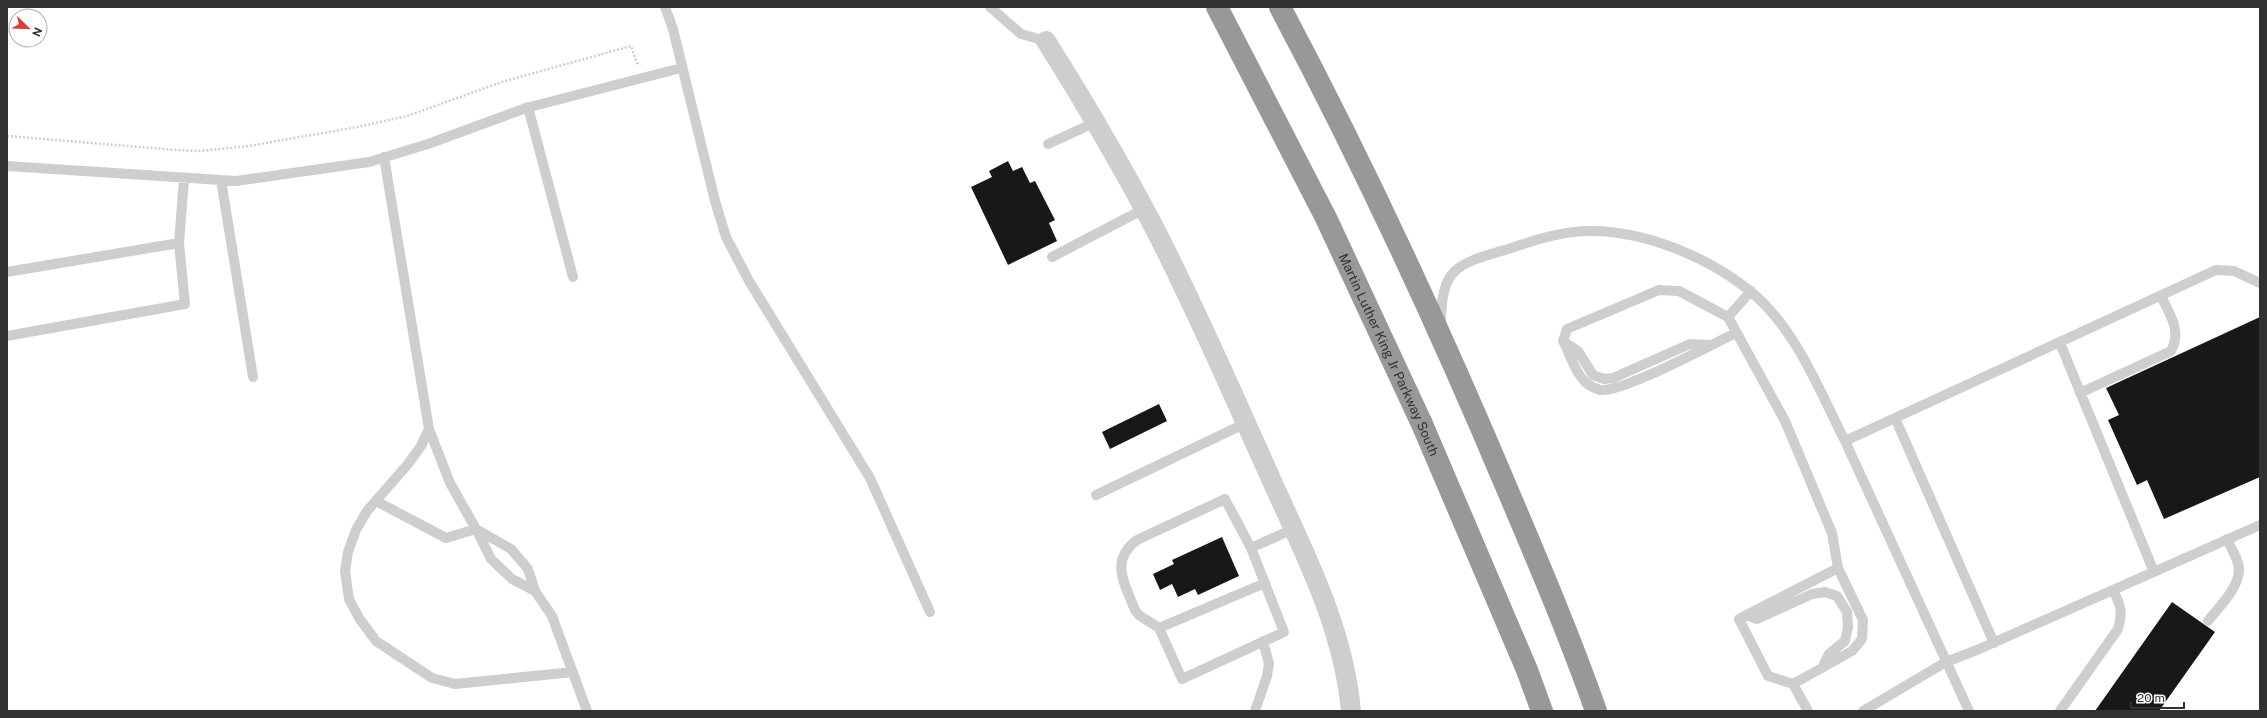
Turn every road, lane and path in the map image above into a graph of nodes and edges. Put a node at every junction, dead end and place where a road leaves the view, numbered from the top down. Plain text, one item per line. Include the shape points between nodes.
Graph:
1 (665, 7) edge
2 (990, 7) edge
3 (1217, 7) edge
4 (1280, 7) edge
5 (1046, 41) joint
6 (681, 68) junction
7 (642, 78) junction
8 (528, 107) junction
9 (1096, 122) junction
10 (7, 136) edge
11 (1048, 144) dead end
12 (384, 157) junction
13 (7, 166) edge
14 (184, 178) junction
15 (221, 180) junction
16 (1144, 209) junction
17 (179, 243) junction
18 (1052, 257) dead end
19 (7, 272) edge
20 (573, 277) dead end
21 (2260, 283) edge
22 (1751, 291) junction
23 (2161, 296) junction
24 (1728, 317) junction
25 (1736, 333) junction
26 (1441, 334) junction
27 (7, 336) edge
28 (2060, 343) junction
29 (253, 377) dead end
30 (2080, 393) junction
31 (1895, 418) junction
32 (1246, 423) junction
33 (429, 429) junction
34 (1845, 441) junction
35 (1096, 495) dead end
36 (376, 501) junction
37 (2260, 525) edge
38 (476, 529) junction
39 (1293, 529) junction
40 (2227, 539) junction
41 (1251, 548) junction
42 (1838, 568) junction
43 (2154, 572) junction
44 (1265, 583) junction
45 (2113, 590) junction
46 (535, 591) junction
47 (930, 612) dead end
48 (1746, 615) junction
49 (2208, 621) dead end
50 (1159, 628) junction
51 (1263, 642) junction
52 (1994, 643) junction
53 (1946, 662) junction
54 (1822, 668) junction
55 (573, 672) junction
56 (1793, 684) junction
57 (587, 711) edge
58 (1255, 711) edge
59 (1351, 711) edge
60 (1542, 711) edge
61 (1596, 711) edge
62 (1808, 711) edge
63 (1863, 711) edge
64 (1970, 711) edge
65 (2060, 711) edge

1 - 6 lane via 673,28
2 - 5 lane via 1021,34
3 - 60 highway, Martin Luther King Jr Parkway South via 1326,218 1422,424
4 - 26 highway via 1340,122
5 - 9 street
6 - 7 lane
6 - 47 lane via 726,237 749,281 870,478
7 - 8 lane
7 - 10 path via 632,46 502,82 408,116 249,146 200,151
8 - 12 lane via 428,144
8 - 20 lane
9 - 11 lane
9 - 16 street
12 - 15 lane via 369,162 236,181
12 - 33 lane
13 - 14 lane
14 - 15 lane
14 - 17 lane
15 - 29 lane
16 - 18 lane
16 - 32 street
17 - 19 lane
17 - 27 lane via 185,304
21 - 23 lane via 2234,271 2216,270
22 - 24 lane
22 - 26 lane via 1707,261 1646,238 1591,231 1552,235 1466,262 1447,280 1441,302
22 - 34 lane via 1789,333
23 - 28 lane
23 - 30 lane via 2176,328 2176,340 2171,351
24 - 25 lane
24 - 25 lane via 1679,291 1659,290 1567,329 1563,341 1578,351 1593,375 1604,379 1613,378 1690,344 1711,345
25 - 42 lane via 1785,421 1832,533
26 - 61 highway via 1548,585
28 - 30 lane
28 - 31 lane
30 - 43 lane
31 - 34 lane
31 - 52 lane
32 - 35 lane
32 - 39 street
33 - 36 lane via 408,464
33 - 38 lane via 450,483
34 - 53 lane
36 - 38 lane via 446,538
36 - 55 lane via 356,530 348,552 345,571 349,599 376,641 432,678 455,684
37 - 40 lane
38 - 46 lane via 491,559 512,579
38 - 46 lane via 511,548 528,569
39 - 41 lane
39 - 59 street via 1325,600 1337,636 1346,669
40 - 43 lane
40 - 49 lane via 2239,571 2235,585
41 - 44 lane
41 - 50 lane via 1225,499 1131,544 1121,563 1121,574 1135,610
42 - 48 lane
42 - 54 lane via 1863,620 1862,639 1852,651
43 - 45 lane
44 - 50 lane
44 - 51 lane via 1284,632
45 - 52 lane
45 - 65 lane via 2122,615 2118,629
46 - 55 lane via 552,616
48 - 54 lane via 1757,619 1812,594 1825,592 1837,596 1847,612 1848,627 1844,641 1828,654
48 - 56 lane via 1739,619 1768,676
50 - 51 lane via 1182,679
51 - 58 lane via 1269,664
52 - 53 lane
53 - 63 lane
53 - 64 lane
54 - 56 lane
55 - 57 lane
56 - 62 lane

